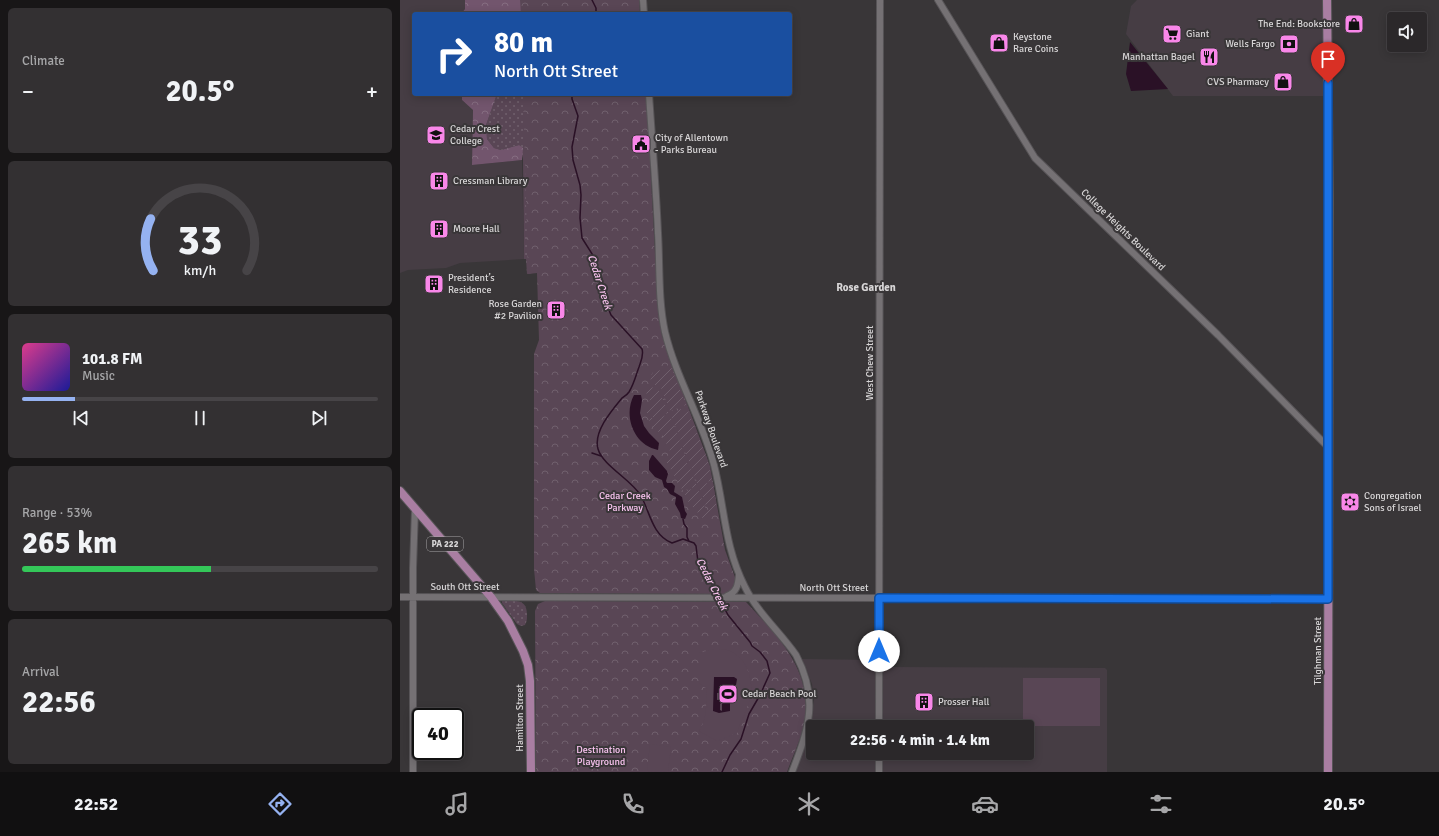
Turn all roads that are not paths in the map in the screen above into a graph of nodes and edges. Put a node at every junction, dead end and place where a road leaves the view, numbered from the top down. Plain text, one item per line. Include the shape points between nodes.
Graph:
1 (643, 0) edge
2 (880, 0) edge
3 (938, 0) edge
4 (1328, 1) edge
5 (644, 12) edge
6 (649, 96) edge
7 (1328, 447) junction
8 (400, 491) edge
9 (415, 509) junction
10 (739, 575) junction
11 (400, 597) edge
12 (413, 597) junction
13 (491, 597) junction
14 (531, 597) joint
15 (723, 597) junction
16 (750, 598) junction
17 (879, 598) junction
18 (1328, 599) junction
19 (879, 720) edge
20 (879, 760) edge
21 (413, 772) edge
22 (531, 772) edge
23 (792, 772) edge
24 (879, 772) edge
25 (1328, 772) edge

1 - 5 street
2 - 17 street, West Chew Street
3 - 7 street, College Heights Boulevard via 1035,158 1218,335
4 - 7 main road, Tilghman Street
6 - 10 street, Parkway Boulevard via 663,321 711,455 728,539
7 - 18 main road, Tilghman Street
8 - 9 main road, PA 222
9 - 12 street
9 - 13 main road, PA 222
10 - 15 street via 736,590
10 - 16 street, Parkway Boulevard
11 - 12 street, South Ott Street
12 - 13 street, South Ott Street
12 - 21 street
13 - 14 street, South Ott Street
13 - 22 main road, Hamilton Street / PA 222 via 513,630 528,665
14 - 15 street, North Ott Street
15 - 16 street, North Ott Street
16 - 17 street, North Ott Street
16 - 23 street, Parkway Boulevard via 796,655 807,683 810,703 808,723
17 - 18 street, North Ott Street
17 - 19 street, West Chew Street
18 - 25 main road, Tilghman Street
20 - 24 street

